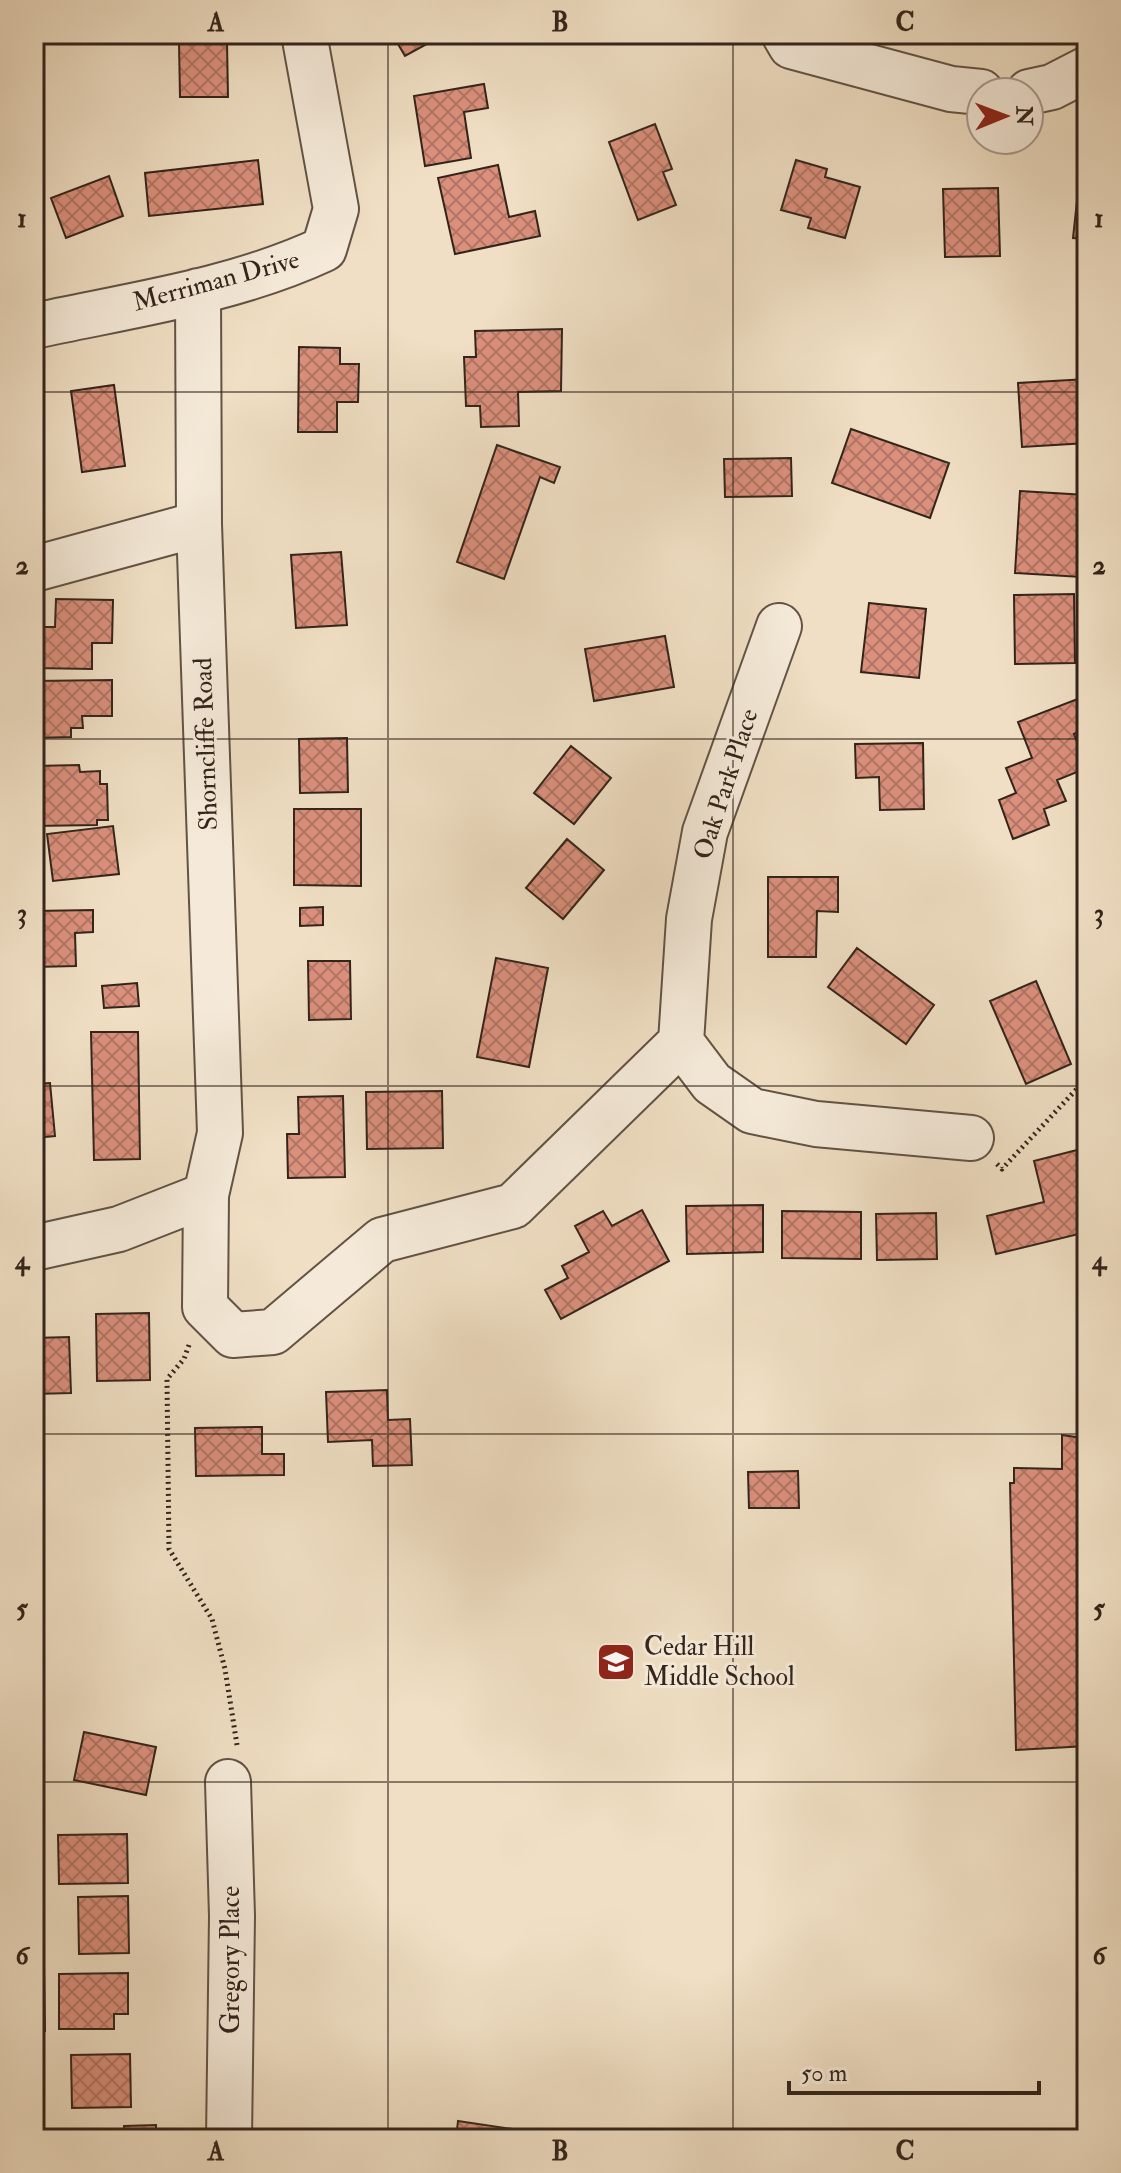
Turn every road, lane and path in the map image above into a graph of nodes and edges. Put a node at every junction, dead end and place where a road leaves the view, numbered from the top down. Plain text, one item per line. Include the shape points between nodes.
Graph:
1 (304, 34) edge
2 (784, 34) edge
3 (1087, 69) edge
4 (1045, 89) edge
5 (965, 90) edge
6 (198, 291) junction
7 (34, 326) edge
8 (199, 524) junction
9 (34, 569) edge
10 (779, 626) dead end
11 (681, 1042) junction
12 (1087, 1078) edge
13 (971, 1138) joint
14 (206, 1195) junction
15 (34, 1248) edge
16 (205, 1307) junction
17 (228, 1782) joint
18 (229, 2139) edge

1 - 6 street, Merriman Drive via 336,209 324,249 286,267
2 - 5 street via 791,46
3 - 4 street
6 - 7 street, Merriman Drive
6 - 8 street, Shorncliffe Road
8 - 9 street
8 - 14 street, Shorncliffe Road via 220,1133
10 - 11 street, Oak Park Place via 705,832 689,919
11 - 13 street via 712,1083 752,1111 816,1124
11 - 16 street via 513,1206 382,1240 273,1332 233,1335
12 - 13 path via 1002,1169
14 - 15 street via 119,1229
14 - 16 street, Shorncliffe Road
16 - 17 path via 184,1359 167,1379 169,1549 212,1619 225,1669 237,1747
17 - 18 street, Gregory Place

